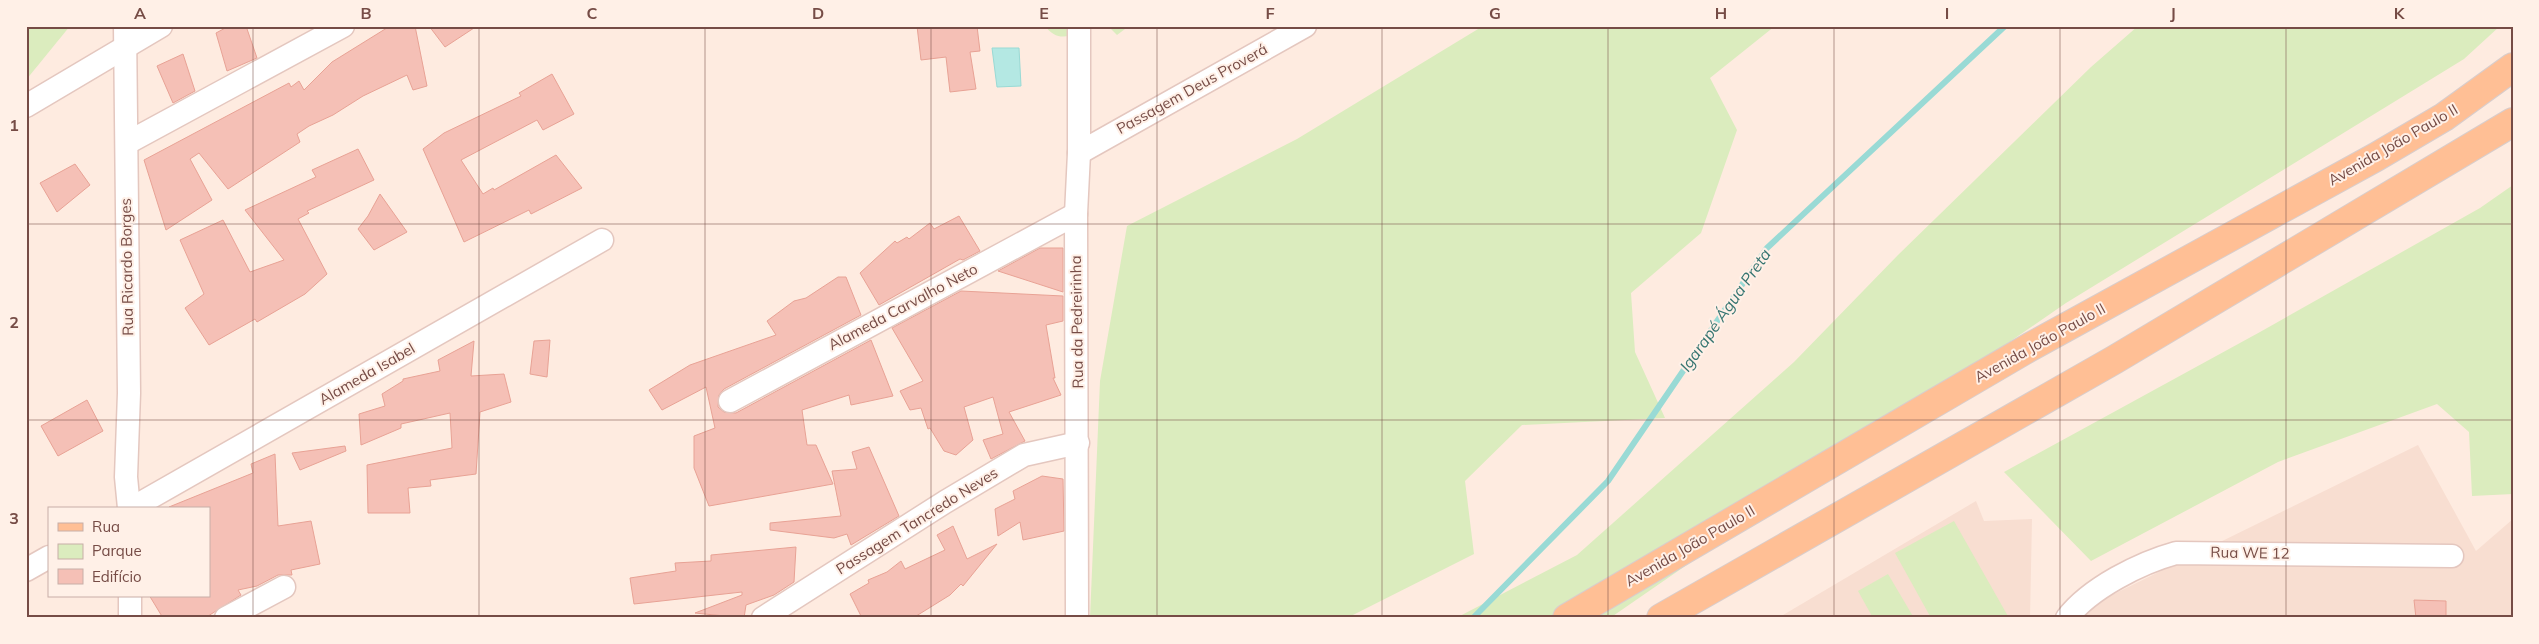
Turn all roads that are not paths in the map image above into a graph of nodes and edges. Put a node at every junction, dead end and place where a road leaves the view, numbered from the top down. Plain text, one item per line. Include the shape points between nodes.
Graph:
1 (161, 26) edge
2 (343, 26) edge
3 (1079, 26) edge
4 (1305, 26) edge
5 (126, 36) edge
6 (2513, 67) edge
7 (26, 106) edge
8 (2513, 122) edge
9 (127, 143) junction
10 (1079, 153) junction
11 (1076, 214) junction
12 (602, 240) dead end
13 (730, 401) dead end
14 (1078, 443) junction
15 (130, 507) edge
16 (132, 507) edge
17 (2452, 556) dead end
18 (48, 558) edge
19 (26, 570) edge
20 (284, 587) dead end
21 (130, 596) edge
22 (130, 618) edge
23 (226, 618) edge
24 (763, 618) edge
25 (1077, 618) edge
26 (1567, 618) edge
27 (1661, 618) edge
28 (2067, 618) edge

1 - 5 street
2 - 9 street
3 - 10 street, Rua da Pedreirinha
4 - 10 street, Passagem Deus Proverá
5 - 7 street
5 - 9 street, Rua Ricardo Borges
6 - 26 main road, Avenida João Paulo II via 2444,118 2030,347
8 - 27 main road via 2114,360
9 - 15 street, Rua Ricardo Borges via 126,477
10 - 11 street, Rua da Pedreirinha
11 - 13 street, Alameda Carvalho Neto
11 - 14 street, Rua da Pedreirinha
12 - 16 street, Alameda Isabel
14 - 24 street, Passagem Tancredo Neves via 1024,455
14 - 25 street, Rua da Pedreirinha
17 - 28 street, Rua WE 12 via 2176,553 2137,567 2078,605
18 - 19 street
20 - 23 street
21 - 22 street

